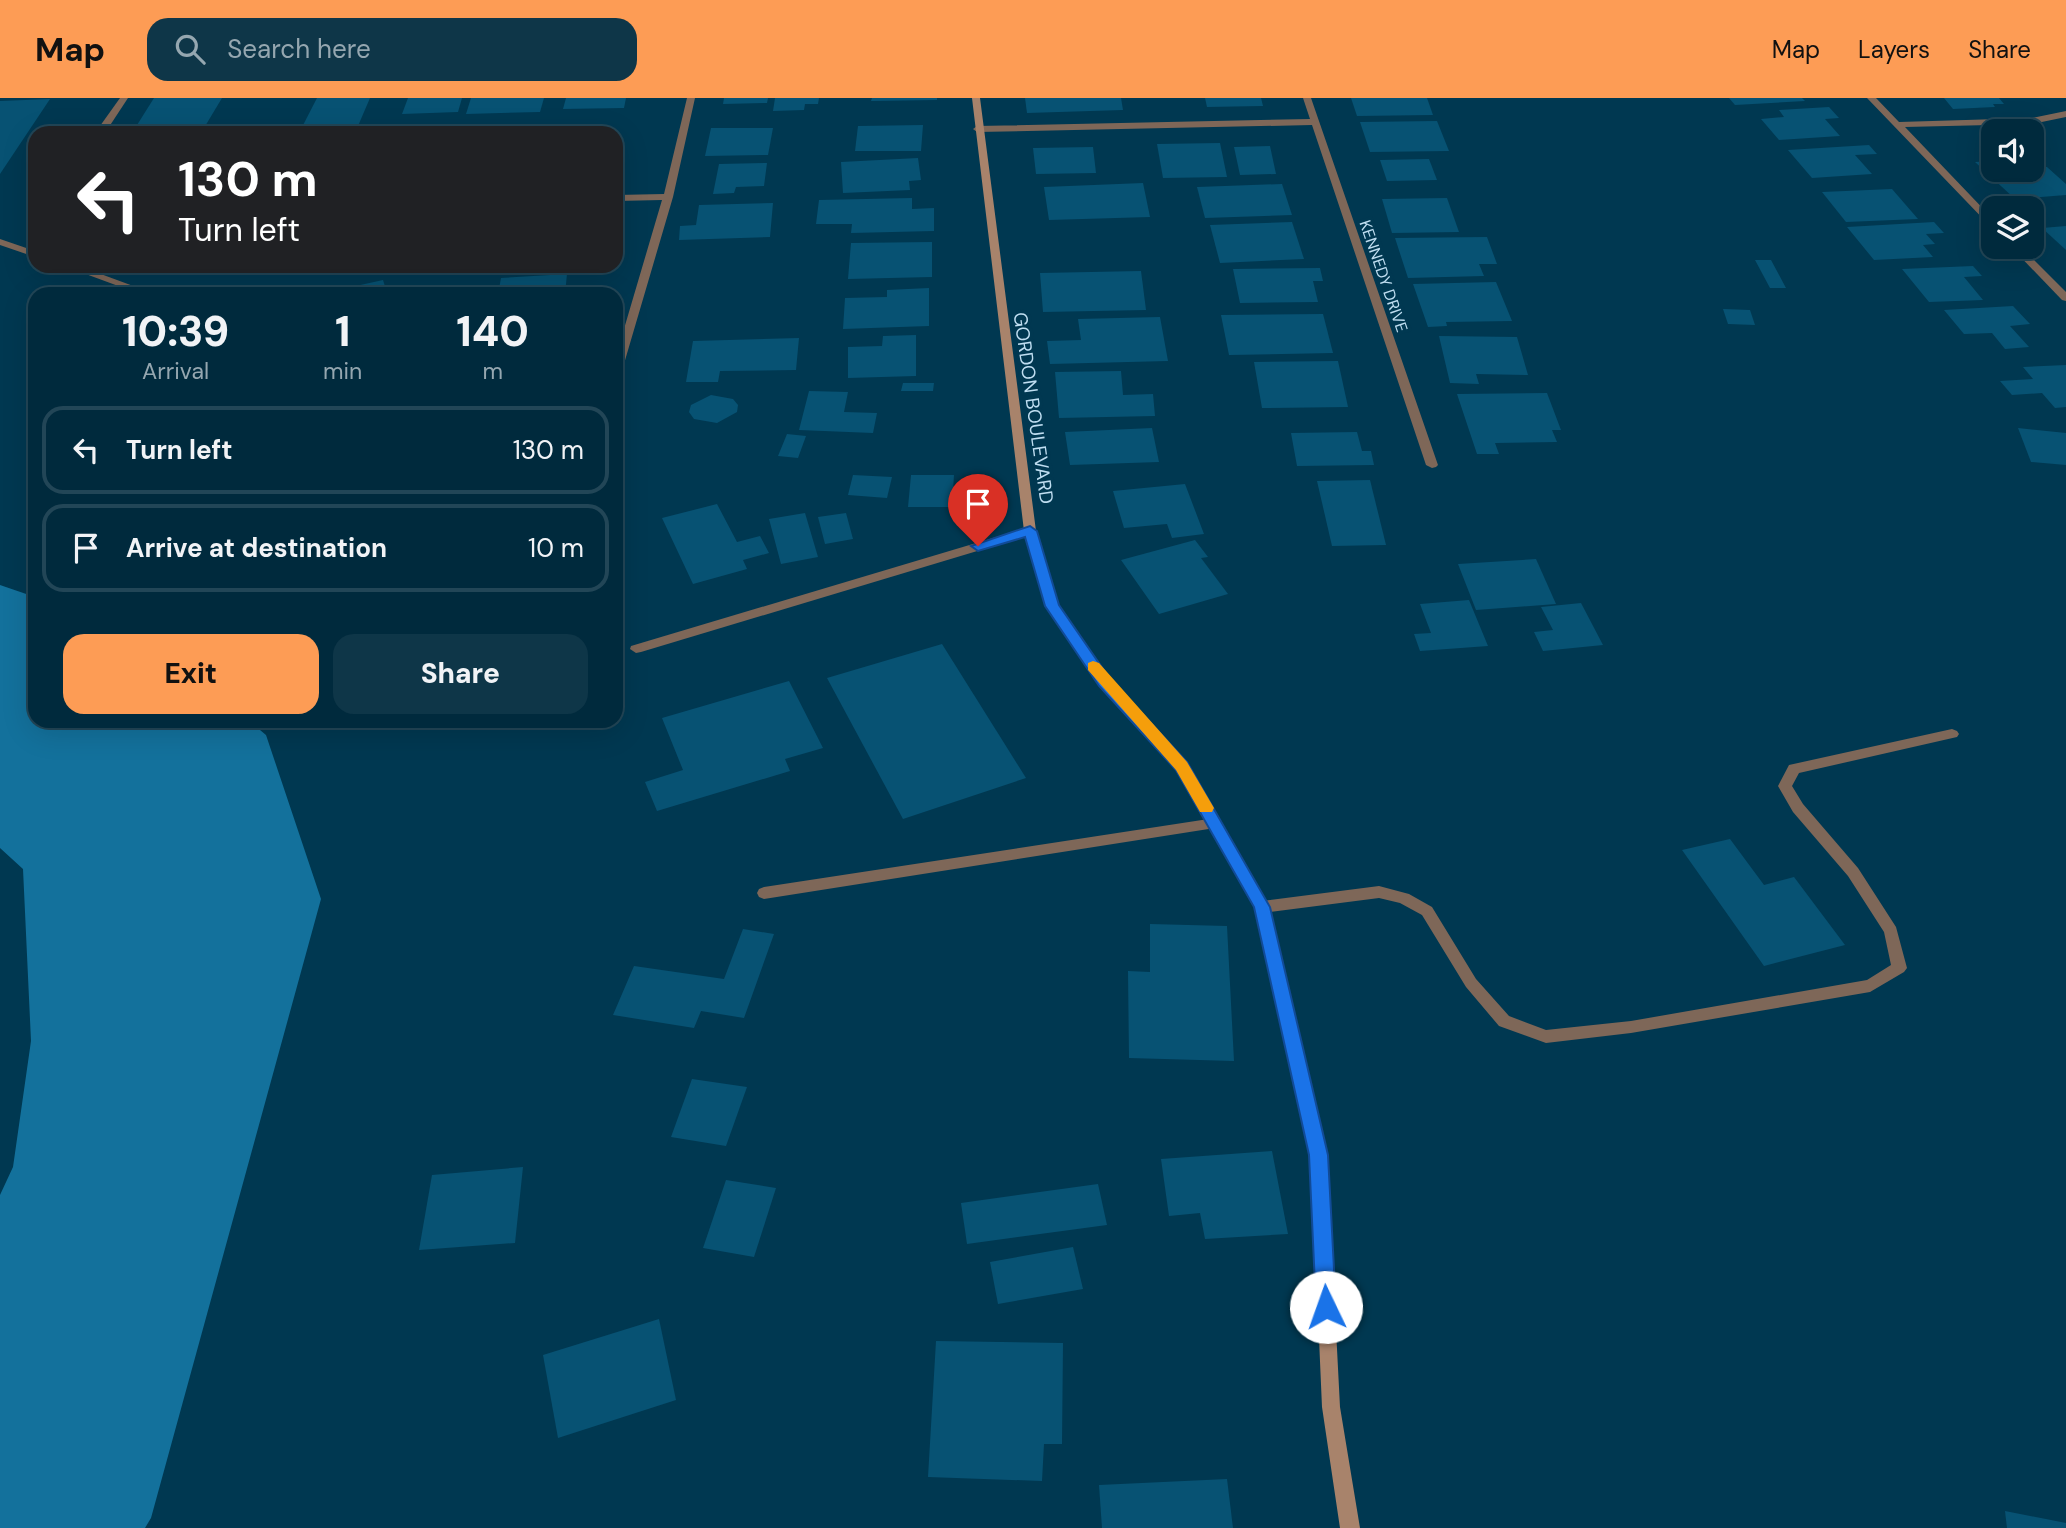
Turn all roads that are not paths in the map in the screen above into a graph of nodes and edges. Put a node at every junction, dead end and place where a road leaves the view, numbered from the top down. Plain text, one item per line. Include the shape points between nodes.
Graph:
1 (124, 98) edge
2 (691, 98) edge
3 (976, 98) edge
4 (1307, 98) edge
5 (1871, 98) edge
6 (2066, 114) edge
7 (1315, 122) junction
8 (1896, 125) junction
9 (105, 126) edge
10 (977, 129) junction
11 (668, 197) junction
12 (623, 198) edge
13 (1981, 212) edge
14 (0, 242) edge
15 (28, 252) edge
16 (2028, 259) edge
17 (89, 273) edge
18 (130, 287) edge
19 (2066, 298) edge
20 (623, 350) edge
21 (1432, 465) dead end
22 (1030, 531) junction
23 (636, 649) dead end
24 (1952, 734) dead end
25 (1215, 823) junction
26 (764, 893) dead end
27 (1262, 907) junction
28 (1350, 1528) edge

1 - 9 street
2 - 11 street
3 - 10 street, GORDON BOULEVARD
4 - 7 street, KENNEDY DRIVE
5 - 8 street
6 - 8 street via 2032,121
7 - 10 street
7 - 21 street, KENNEDY DRIVE
8 - 13 street
10 - 22 street, GORDON BOULEVARD
11 - 12 street
11 - 20 street
14 - 15 street
16 - 19 street
17 - 18 street
22 - 23 street
22 - 25 street, GORDON BOULEVARD via 1052,606 1105,682 1182,766
24 - 27 street via 1794,769 1785,786 1853,872 1891,931 1899,968 1870,985 1631,1027 1546,1037 1504,1021 1471,983 1427,911 1404,898 1380,892
25 - 26 street
25 - 27 street, GORDON BOULEVARD
27 - 28 street, GORDON BOULEVARD via 1319,1155 1331,1408

